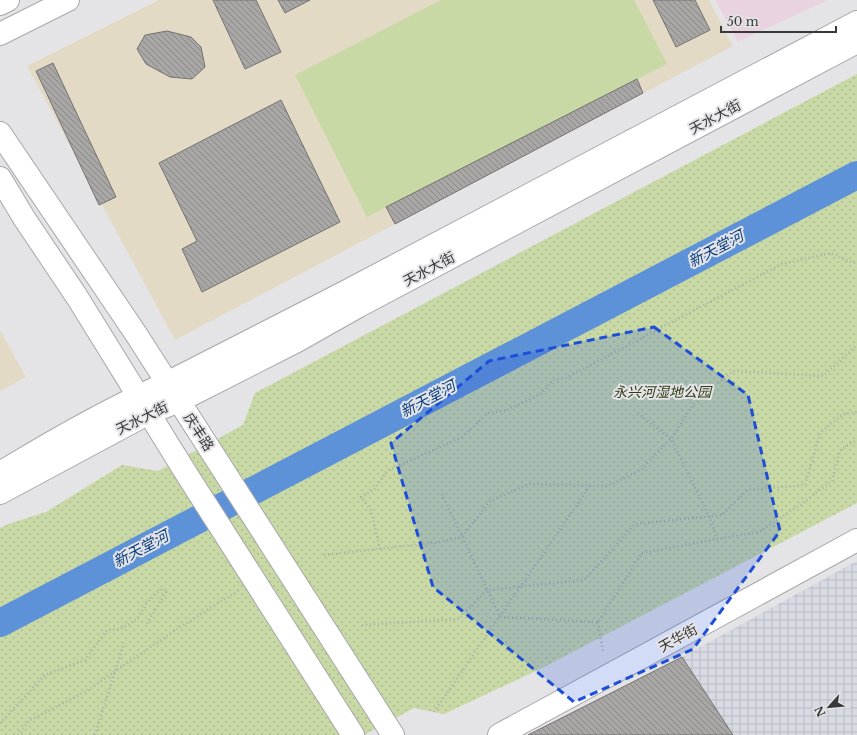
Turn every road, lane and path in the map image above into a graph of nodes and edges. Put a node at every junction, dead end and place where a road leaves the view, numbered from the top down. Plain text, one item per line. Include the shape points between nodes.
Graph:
1 (8, 0) edge
2 (68, 0) edge
3 (0, 4) edge
4 (857, 22) edge
5 (0, 34) edge
6 (857, 42) edge
7 (0, 133) edge
8 (0, 178) edge
9 (857, 262) edge
10 (857, 345) edge
11 (173, 392) junction
12 (143, 405) junction
13 (857, 412) edge
14 (638, 413) dead end
15 (671, 439) junction
16 (857, 440) edge
17 (0, 473) edge
18 (591, 485) junction
19 (0, 493) edge
20 (442, 494) dead end
21 (709, 516) junction
22 (462, 537) junction
23 (717, 539) junction
24 (857, 540) edge
25 (380, 549) junction
26 (324, 555) dead end
27 (243, 588) dead end
28 (487, 590) junction
29 (500, 617) junction
30 (598, 622) junction
31 (146, 625) dead end
32 (362, 625) dead end
33 (124, 643) dead end
34 (603, 652) dead end
35 (115, 671) junction
36 (434, 712) dead end
37 (0, 723) edge
38 (18, 735) edge
39 (95, 735) edge
40 (353, 735) edge
41 (393, 735) edge
42 (499, 735) edge

1 - 3 main road
2 - 5 main road
4 - 11 main road, 天水大街 via 345,292
6 - 11 main road, 天水大街 via 297,341
7 - 11 main road, 庆丰路
8 - 12 main road
9 - 25 path via 853,263 831,253 782,264 566,378 555,379 541,394 505,411 488,413 462,437 387,471 374,490 361,497 371,510
10 - 15 path via 823,376 734,371 696,400
11 - 12 main road, 天水大街
11 - 41 main road, 庆丰路
12 - 17 main road, 天水大街 via 34,452
12 - 19 main road, 天水大街
12 - 40 main road
13 - 21 path via 843,414 820,433 805,485 748,490 722,515
14 - 15 path
15 - 18 path via 642,469 608,486
15 - 21 path
16 - 23 path via 840,450 832,481 802,504 759,532
18 - 22 path via 529,484 490,502
18 - 29 path, bridge
20 - 22 path
21 - 23 path
21 - 28 path via 635,524 584,580
22 - 25 path
22 - 28 path
23 - 30 path via 642,553
24 - 42 main road, 天华街
25 - 26 path
27 - 35 path
28 - 29 path
28 - 32 path via 459,619
29 - 30 path
29 - 36 path
30 - 34 path
31 - 37 path via 166,592 162,588 147,603 137,619 120,629 107,630 85,660 45,675
33 - 35 path
35 - 38 path via 85,692 30,720
35 - 39 path

